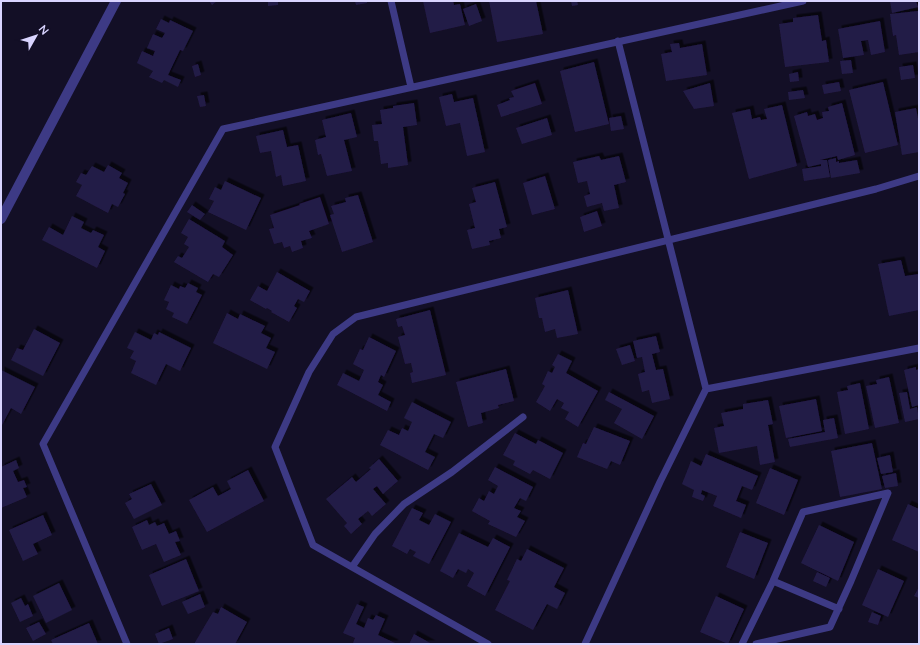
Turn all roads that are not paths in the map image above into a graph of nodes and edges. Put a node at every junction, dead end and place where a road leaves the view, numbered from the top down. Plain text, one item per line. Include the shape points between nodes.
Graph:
1 (116, 1) edge
2 (391, 1) edge
3 (803, 1) edge
4 (618, 41) junction
5 (411, 87) junction
6 (919, 176) edge
7 (1, 218) edge
8 (669, 241) junction
9 (919, 348) edge
10 (706, 389) junction
11 (523, 417) dead end
12 (352, 567) junction
13 (773, 581) junction
14 (839, 609) junction
15 (127, 644) edge
16 (488, 644) edge
17 (585, 644) edge
18 (742, 644) edge
19 (756, 644) edge

1 - 7 street
2 - 5 lane
3 - 4 lane
4 - 5 lane
4 - 8 lane
5 - 15 lane via 223,129 43,444
6 - 8 lane
8 - 10 lane
8 - 12 lane via 356,317 333,334 309,372 275,447 313,545
9 - 10 lane
10 - 17 lane
11 - 12 lane via 452,472 404,504 375,534
12 - 16 lane
13 - 14 lane
13 - 14 lane via 803,512 888,493
13 - 18 lane
14 - 19 lane via 830,627

